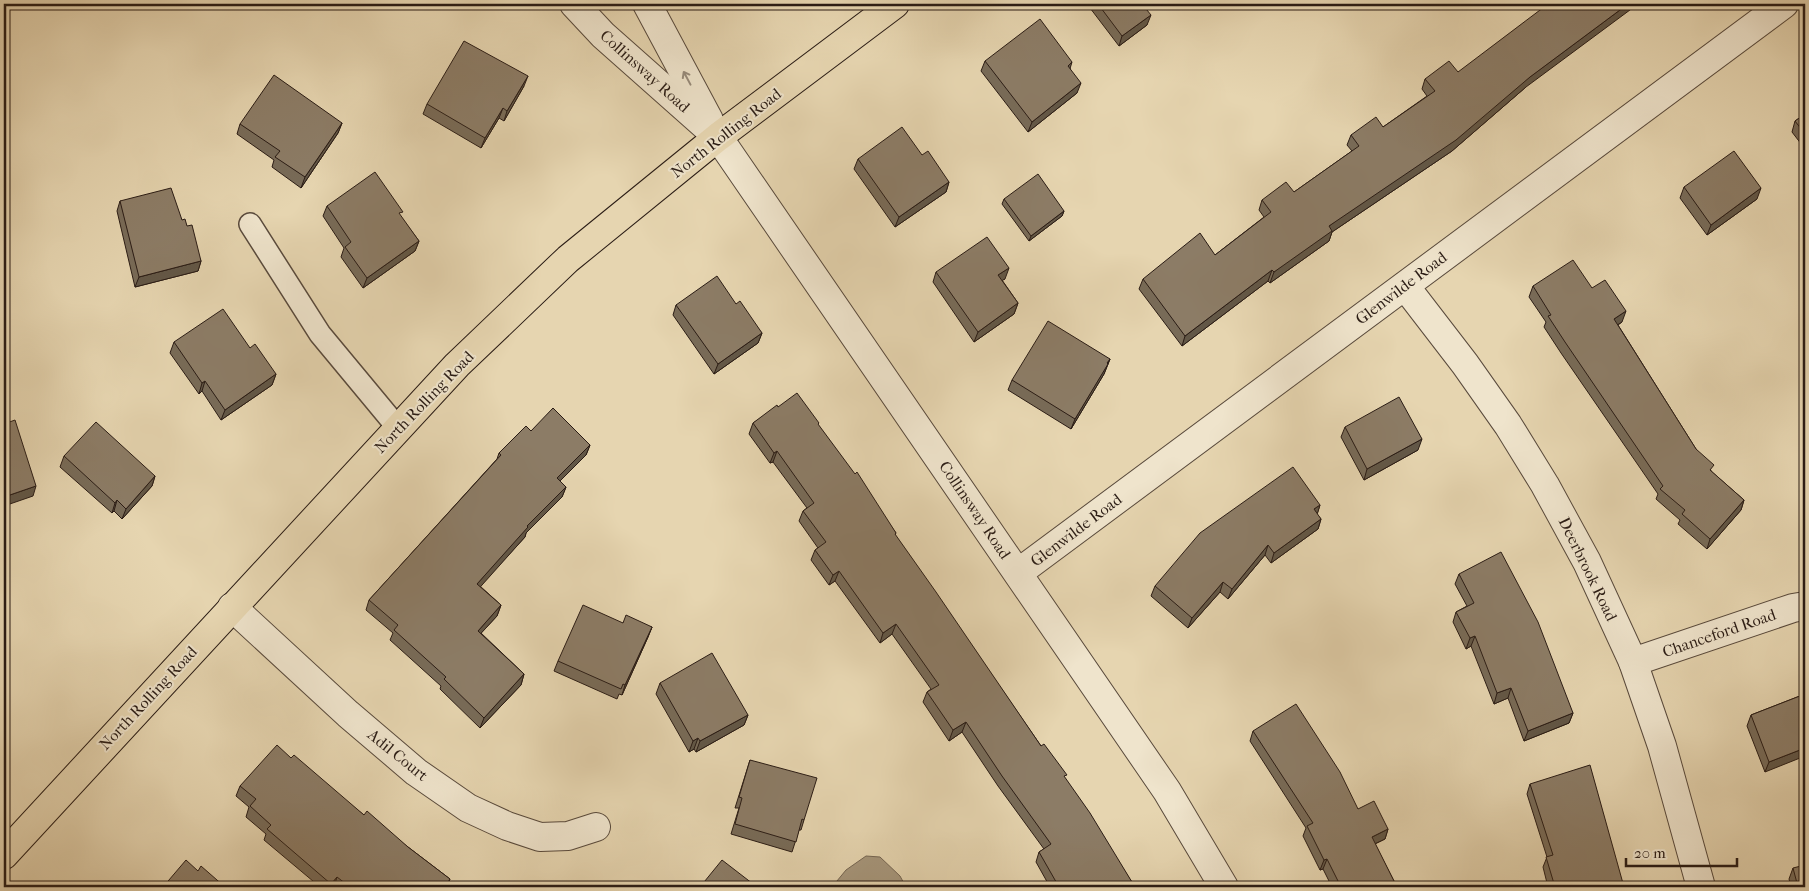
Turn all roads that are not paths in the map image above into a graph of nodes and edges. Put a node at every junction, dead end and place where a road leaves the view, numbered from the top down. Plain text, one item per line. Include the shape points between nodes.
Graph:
1 (574, 4) edge
2 (647, 4) edge
3 (895, 4) edge
4 (1784, 4) edge
5 (718, 137) junction
6 (250, 224) dead end
7 (1405, 286) junction
8 (398, 428) junction
9 (1018, 573) junction
10 (232, 606) junction
11 (1805, 606) edge
12 (1633, 662) junction
13 (596, 827) dead end
14 (4, 855) edge
15 (1224, 887) edge
16 (1701, 887) edge

1 - 5 street, Collinsway Road via 603,35
5 -> 2 street, Collinsway Road
3 - 5 main road, North Rolling Road
4 - 7 street, Glenwilde Road
5 - 8 main road, North Rolling Road via 568,258 457,365
5 - 9 street, Collinsway Road
6 - 8 lane via 320,334
7 - 9 street, Glenwilde Road
7 - 12 street, Deerbrook Road via 1481,386 1540,477 1587,562
8 - 10 main road, North Rolling Road
9 - 15 street, Collinsway Road via 1168,791
10 - 13 street, Adil Court via 348,714 416,772 468,808 540,837 568,836
10 - 14 main road, North Rolling Road
11 - 12 street, Chanceford Road
12 - 16 street, Deerbrook Road via 1662,746

